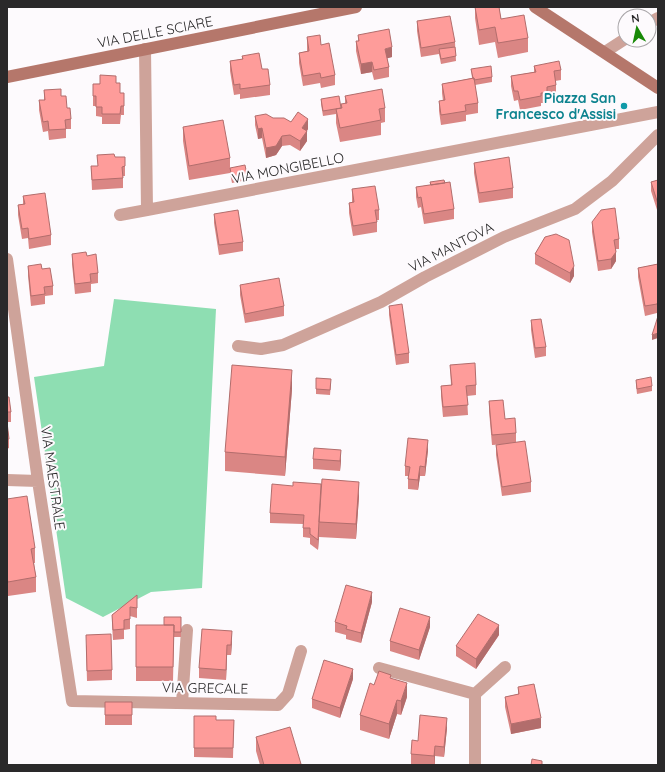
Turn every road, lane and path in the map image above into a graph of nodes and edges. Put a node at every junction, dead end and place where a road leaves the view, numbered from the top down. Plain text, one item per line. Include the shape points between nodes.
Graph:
1 (356, 7) edge
2 (535, 7) edge
3 (334, 9) edge
4 (617, 44) edge
5 (145, 49) junction
6 (605, 52) junction
7 (7, 77) edge
8 (658, 88) edge
9 (658, 112) edge
10 (658, 135) edge
11 (147, 210) junction
12 (120, 215) dead end
13 (7, 259) edge
14 (238, 346) dead end
15 (7, 480) edge
16 (38, 481) junction
17 (187, 630) dead end
18 (301, 651) dead end
19 (505, 667) dead end
20 (379, 668) dead end
21 (474, 694) junction
22 (72, 700) joint
23 (182, 703) junction
24 (475, 765) edge

1 - 3 street, VIA DELLE SCIARE
2 - 6 street
3 - 5 street, VIA DELLE SCIARE
4 - 6 street
5 - 7 street, VIA DELLE SCIARE
5 - 11 street
6 - 8 street
9 - 11 street, VIA MONGIBELLO
10 - 14 street, VIA MANTOVA via 612,181 575,209 504,237 382,302 283,345 261,349
11 - 12 street, VIA MONGIBELLO
13 - 16 street, VIA MAESTRALE
15 - 16 street
16 - 22 street, VIA MAESTRALE
17 - 23 street
18 - 23 street, VIA GRECALE via 288,694 278,705
19 - 21 street
20 - 21 street
21 - 24 street
22 - 23 street, VIA GRECALE

